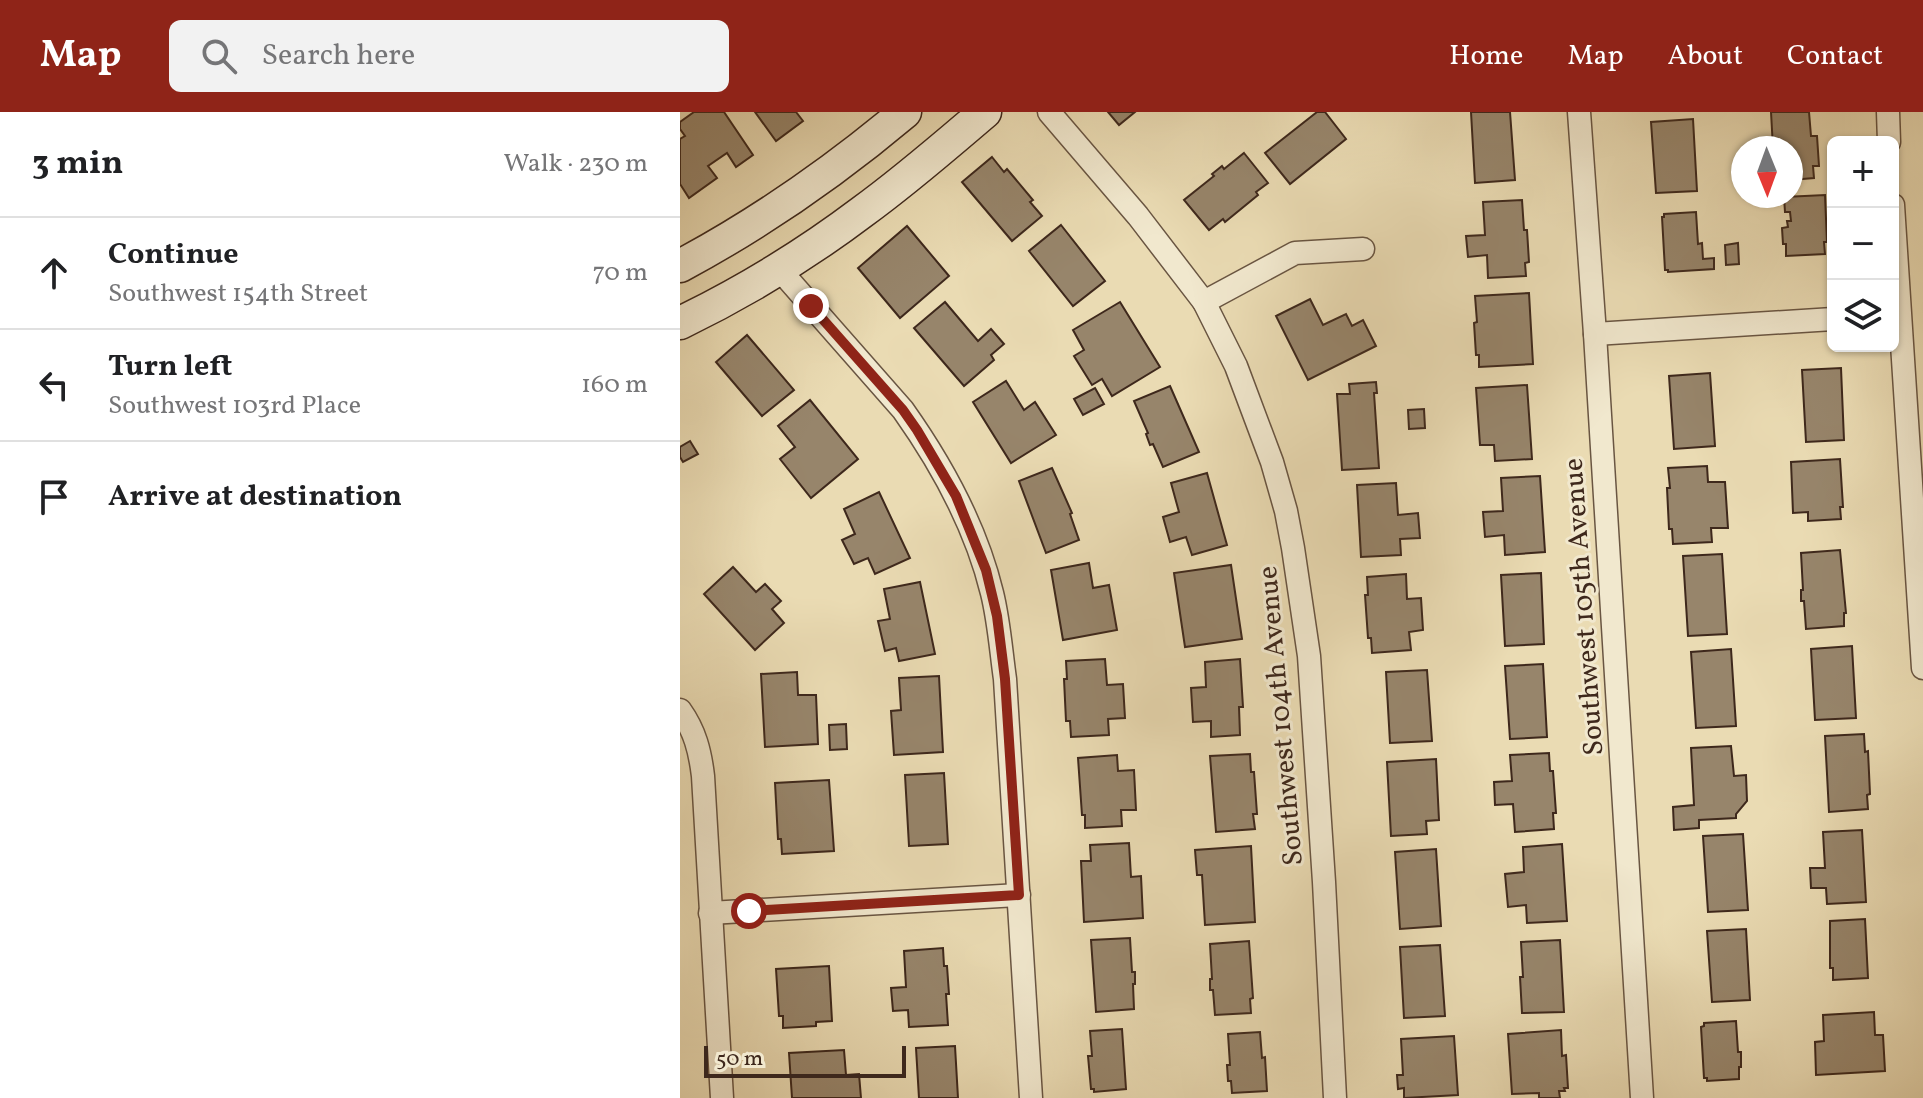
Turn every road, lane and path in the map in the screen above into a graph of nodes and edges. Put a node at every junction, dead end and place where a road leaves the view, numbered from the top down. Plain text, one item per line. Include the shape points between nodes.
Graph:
1 (905, 112) edge
2 (985, 112) edge
3 (1049, 112) edge
4 (1579, 112) edge
5 (1888, 112) edge
6 (1889, 136) edge
7 (1893, 208) edge
8 (1363, 249) dead end
9 (680, 266) edge
10 (779, 269) junction
11 (1895, 280) edge
12 (1204, 302) junction
13 (1827, 319) edge
14 (680, 323) edge
15 (1595, 334) junction
16 (1899, 352) edge
17 (1923, 668) edge
18 (680, 710) edge
19 (1019, 895) junction
20 (710, 913) junction
21 (722, 1098) edge
22 (1031, 1098) edge
23 (1335, 1098) edge
24 (1642, 1098) edge

1 - 9 street via 789,200
2 - 10 street via 868,208
3 - 12 street, Southwest 104th Avenue
4 - 15 street, Southwest 105th Avenue
5 - 6 street
7 - 11 street
8 - 12 street via 1295,253
10 - 14 street
10 - 19 street via 903,410 956,496 981,557 997,616 1005,679
12 - 23 street, Southwest 104th Avenue via 1268,450 1300,585 1309,656
13 - 15 street
15 - 24 street, Southwest 105th Avenue
16 - 17 street
18 - 20 street via 700,755
19 - 20 street
19 - 22 street
20 - 21 street

